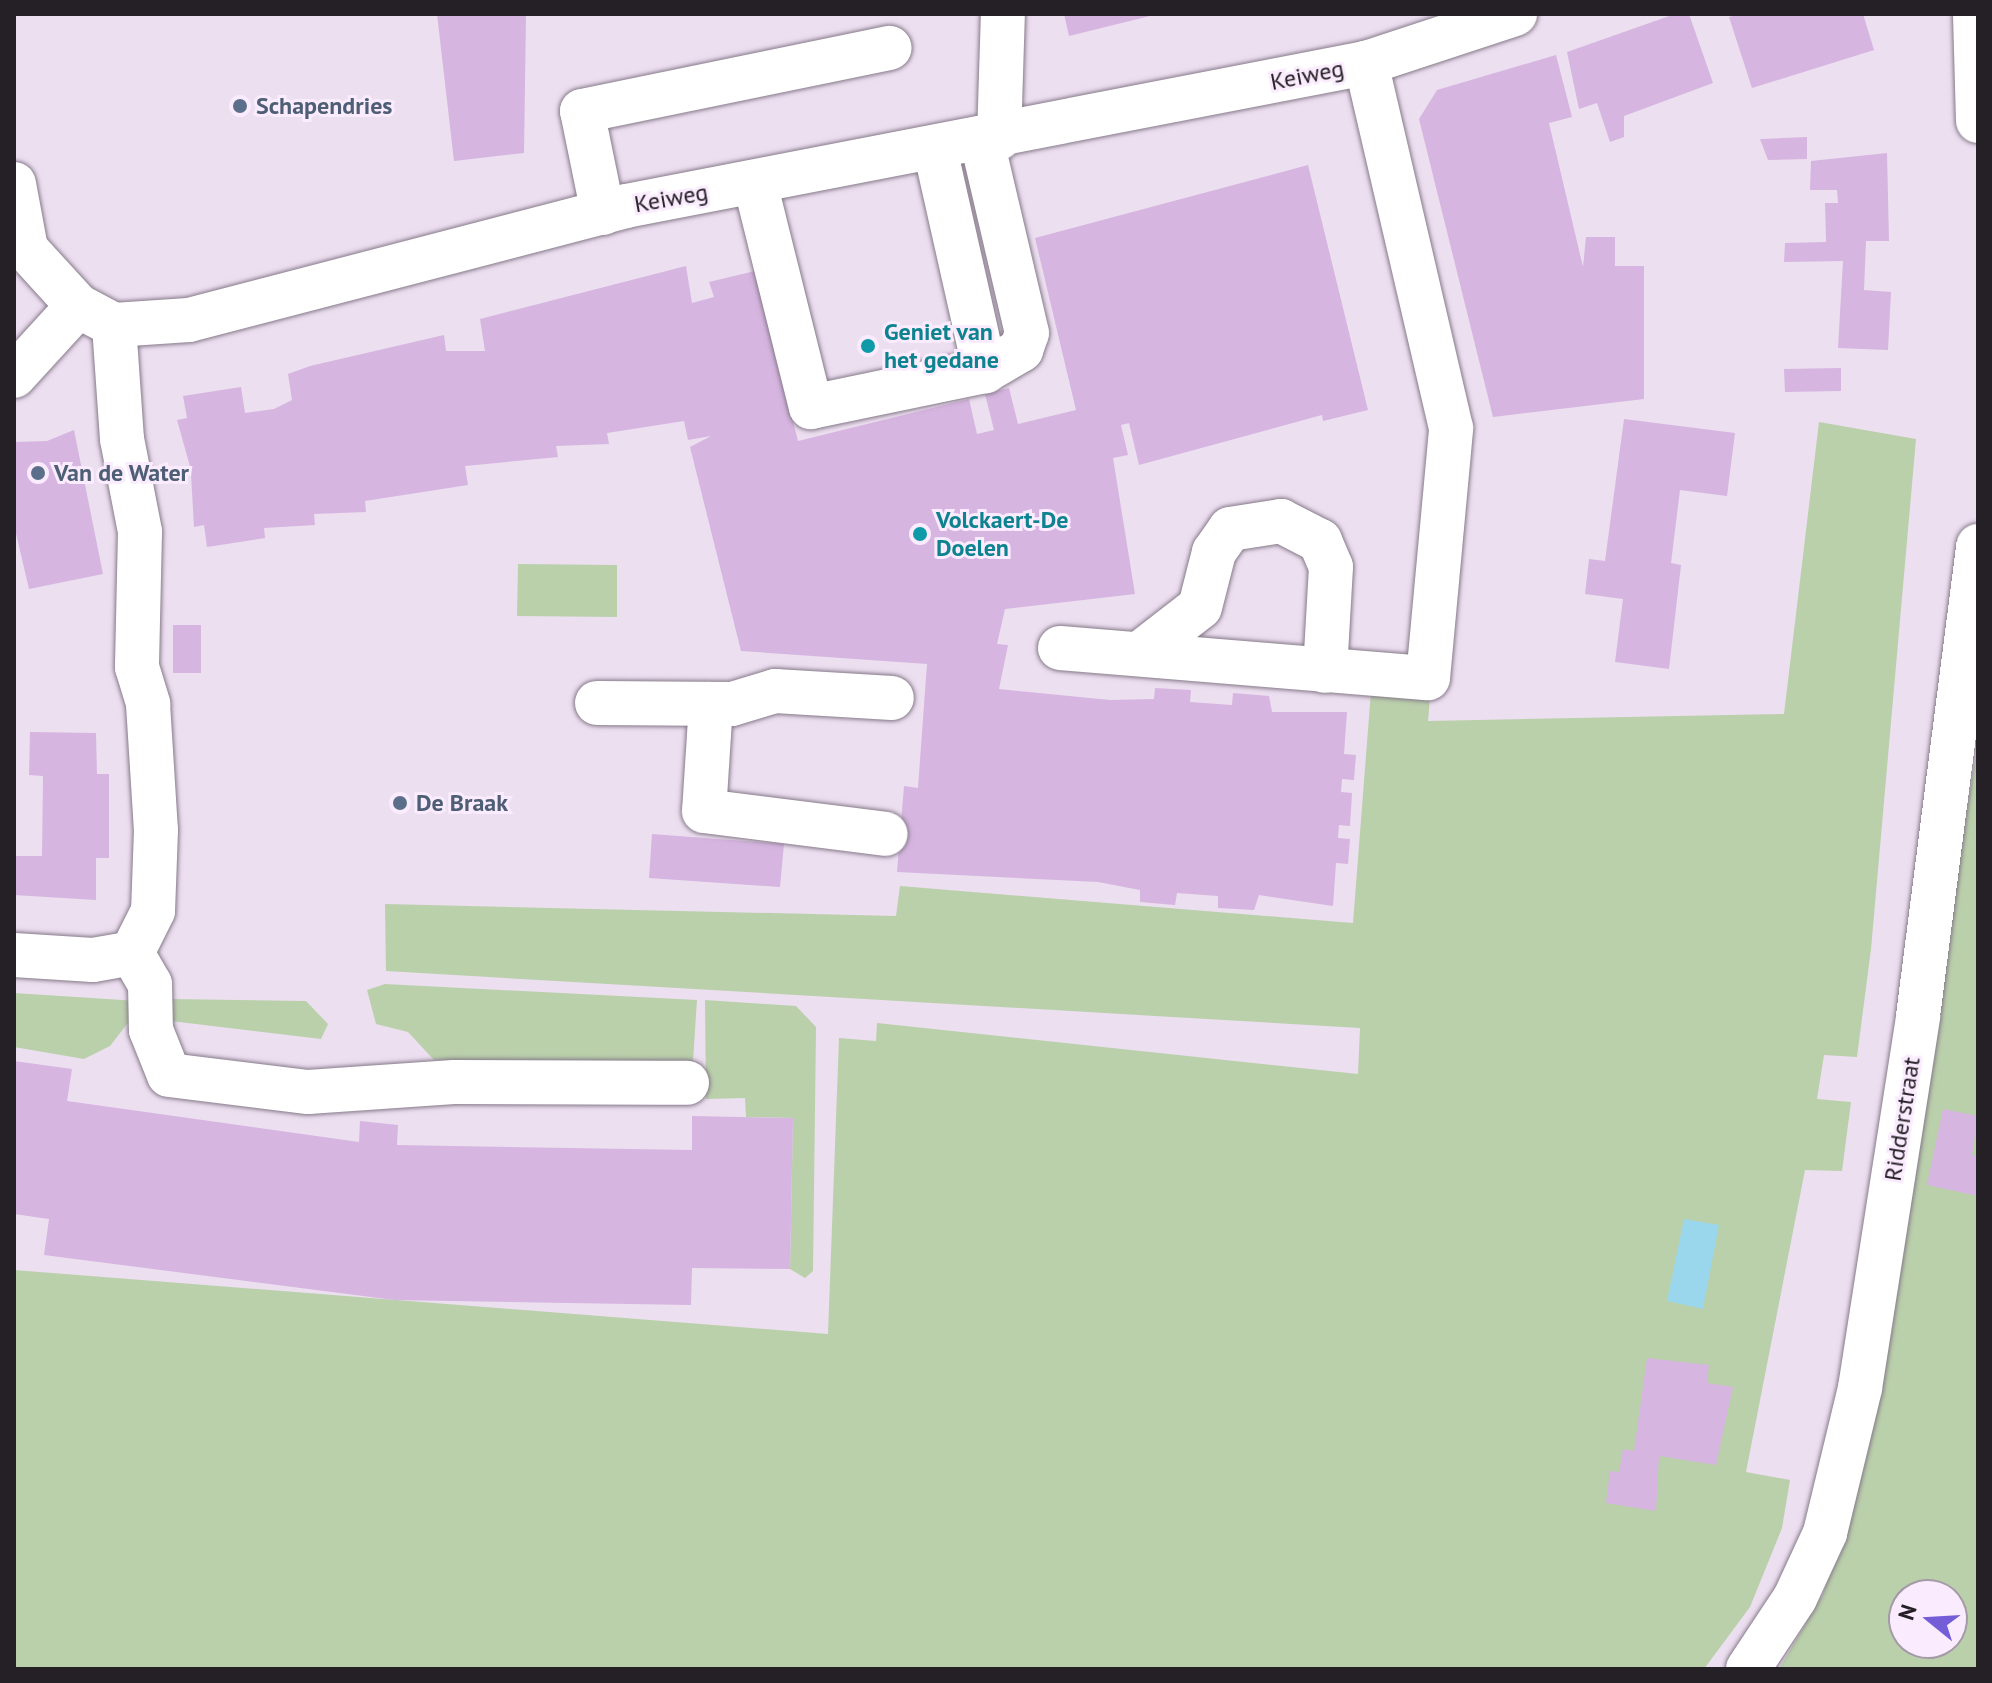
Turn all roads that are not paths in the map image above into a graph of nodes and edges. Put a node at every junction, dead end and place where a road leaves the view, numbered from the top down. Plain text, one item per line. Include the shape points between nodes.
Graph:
1 (1003, 14) edge
2 (1515, 14) edge
3 (1975, 14) edge
4 (890, 48) dead end
5 (1366, 63) junction
6 (1978, 121) edge
7 (991, 140) junction
8 (935, 149) junction
9 (755, 183) junction
10 (14, 184) edge
11 (603, 213) junction
12 (96, 315) junction
13 (985, 371) junction
14 (14, 376) edge
15 (1978, 546) edge
16 (1208, 587) junction
17 (1060, 648) dead end
18 (1142, 652) junction
19 (1239, 665) junction
20 (1325, 671) junction
21 (892, 698) dead end
22 (597, 703) dead end
23 (711, 704) junction
24 (886, 834) dead end
25 (132, 953) junction
26 (14, 955) edge
27 (687, 1083) dead end
28 (1748, 1669) edge

1 - 7 street
2 - 5 street, Keiweg
3 - 6 street
4 - 11 street via 582,111
5 - 7 street, Keiweg
5 - 20 street, Keiweg via 1451,428 1428,678
7 - 8 street, Keiweg
7 - 13 street via 1027,333 1021,350
8 - 9 street, Keiweg
8 - 13 street
9 - 11 street, Keiweg
9 - 13 street via 811,407
10 - 12 street via 26,249
11 - 12 street, Keiweg via 189,320
12 - 14 street
12 - 25 street via 140,532 137,667 148,704 156,830 153,911
15 - 28 street, Ridderstraat via 1918,1016 1860,1388 1825,1533 1795,1598
16 - 18 street via 1186,623
16 - 19 street via 1240,642
16 - 20 street via 1214,552 1230,529 1254,520 1303,527 1320,541 1331,567
17 - 18 street
18 - 19 street
19 - 20 street
21 - 23 street via 775,691
22 - 23 street
23 - 24 street via 704,811
25 - 26 street via 93,960
25 - 27 street via 150,984 151,1030 169,1075 308,1092 454,1082

